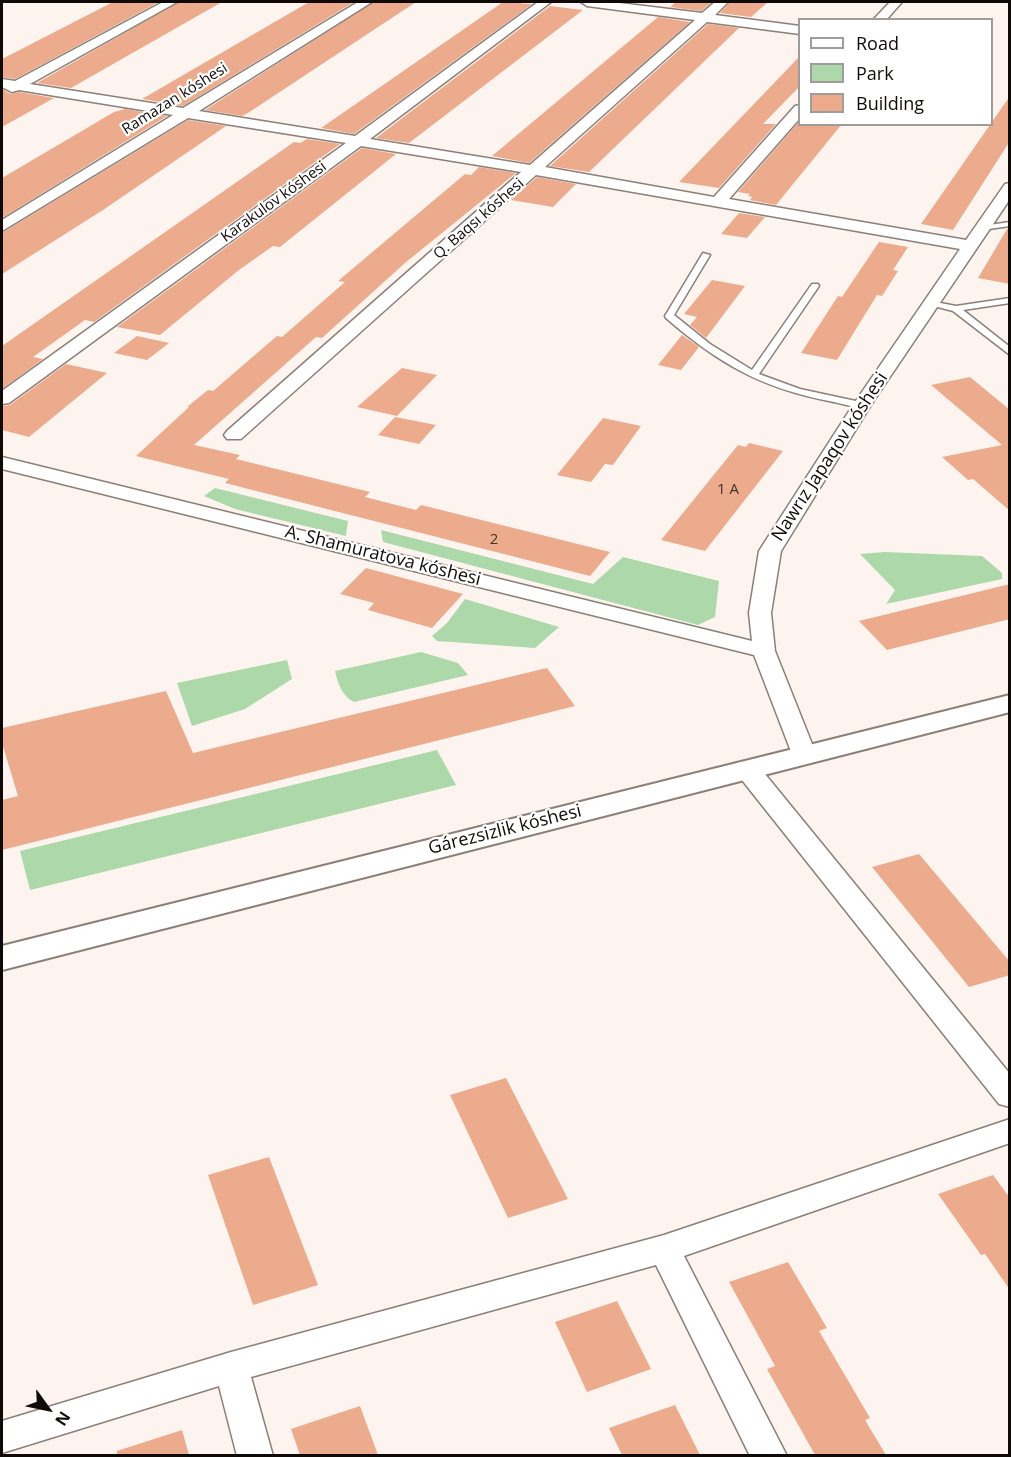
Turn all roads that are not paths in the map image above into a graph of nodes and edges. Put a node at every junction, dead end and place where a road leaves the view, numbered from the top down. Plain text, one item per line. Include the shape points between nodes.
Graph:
1 (171, 2) edge
2 (366, 2) edge
3 (545, 2) edge
4 (587, 2) edge
5 (722, 2) edge
6 (896, 2) edge
7 (705, 17) junction
8 (881, 18) edge
9 (798, 30) edge
10 (9, 85) edge
11 (2, 93) edge
12 (798, 111) edge
13 (181, 114) junction
14 (357, 142) junction
15 (535, 170) junction
16 (1010, 187) edge
17 (718, 201) junction
18 (1010, 224) edge
19 (2, 226) edge
20 (982, 228) junction
21 (970, 246) junction
22 (706, 255) dead end
23 (815, 286) dead end
24 (1010, 300) edge
25 (930, 304) junction
26 (956, 309) junction
27 (1010, 352) edge
28 (754, 374) junction
29 (2, 399) edge
30 (862, 405) junction
31 (234, 435) dead end
32 (2, 463) edge
33 (764, 651) junction
34 (1010, 703) edge
35 (804, 754) junction
36 (747, 769) junction
37 (2, 958) edge
38 (1010, 1096) edge
39 (1010, 1131) edge
40 (664, 1249) junction
41 (231, 1367) junction
42 (2, 1437) edge
43 (255, 1455) edge
44 (769, 1455) edge

1 - 10 street
2 - 13 street, Ramazan kóshesi
3 - 14 street, Karakulov kóshesi
4 - 7 street
5 - 7 street, Q. Baqsı kóshesi
6 - 8 street
7 - 9 street
7 - 15 street, Q. Baqsı kóshesi
10 - 11 street
10 - 13 street
12 - 17 street
13 - 14 street
13 - 19 street, Ramazan kóshesi
14 - 15 street
14 - 29 street, Karakulov kóshesi
15 - 17 street
15 - 31 street, Q. Baqsı kóshesi
16 - 20 street, Nawrız Japaqov kóshesi
17 - 21 street
18 - 20 lane
20 - 21 street, Nawrız Japaqov kóshesi
21 - 25 street, Nawrız Japaqov kóshesi
22 - 28 lane via 669,316 698,341
23 - 28 lane
24 - 26 lane
25 - 26 lane
25 - 30 street, Nawrız Japaqov kóshesi
26 - 27 lane
28 - 30 lane via 778,385
30 - 33 street, Nawrız Japaqov kóshesi via 770,551 760,613
32 - 33 street, A. Shamuratova kóshesi
33 - 35 street, Nawrız Japaqov kóshesi
34 - 35 street, Gárezsizlik kóshesi
35 - 36 street, Gárezsizlik kóshesi
36 - 37 street, Gárezsizlik kóshesi
36 - 38 street
39 - 40 street
40 - 41 street
40 - 44 street
41 - 42 street
41 - 43 street

